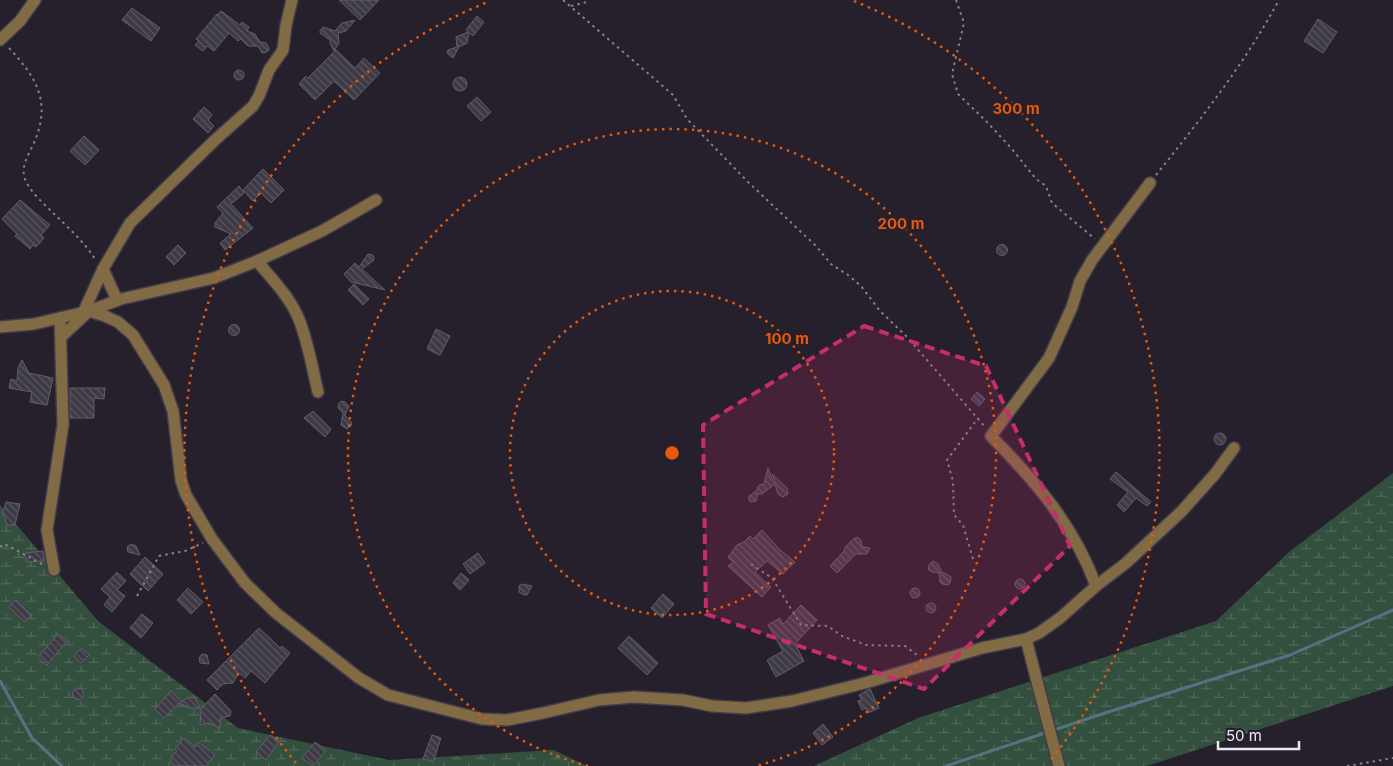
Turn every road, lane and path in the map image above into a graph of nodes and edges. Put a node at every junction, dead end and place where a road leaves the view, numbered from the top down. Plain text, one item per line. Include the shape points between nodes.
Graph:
1 (35, 0) edge
2 (292, 0) edge
3 (563, 0) edge
4 (588, 0) edge
5 (956, 0) edge
6 (1279, 0) edge
7 (571, 6) junction
8 (2, 42) edge
9 (1150, 183) joint
10 (376, 200) dead end
11 (1102, 245) junction
12 (257, 261) junction
13 (103, 269) junction
14 (117, 300) junction
15 (86, 312) junction
16 (60, 318) junction
17 (0, 327) edge
18 (61, 337) junction
19 (318, 392) dead end
20 (978, 418) junction
21 (991, 436) junction
22 (1234, 448) dead end
23 (212, 539) junction
24 (0, 547) edge
25 (974, 559) dead end
26 (751, 564) dead end
27 (54, 570) joint
28 (1096, 586) junction
29 (137, 596) dead end
30 (1026, 639) junction
31 (929, 664) junction
32 (1393, 758) edge
33 (1059, 766) edge
34 (1347, 766) edge

1 - 8 street
2 - 13 street via 283,50 269,70 253,106 130,223
3 - 7 path
4 - 7 path
5 - 11 path via 964,24 952,74 958,94 1046,186 1052,203
6 - 9 path via 1262,32 1208,110
7 - 20 path via 673,95 687,119 831,264 861,286
8 - 13 path via 22,63 40,93 42,104 40,128 23,168 24,177 35,195 82,242
9 - 11 street
10 - 12 street via 322,231
11 - 21 street via 1080,281 1049,358
12 - 14 street via 214,278
12 - 19 street via 298,316
13 - 14 street
13 - 15 street
14 - 15 street
15 - 16 street
15 - 18 street
15 - 23 street via 118,322 133,335 164,385 173,411 181,480 186,495
16 - 17 street
16 - 18 street
18 - 27 street via 63,425 47,530
20 - 21 path
20 - 25 path via 947,460 953,481 954,515 963,525
21 - 28 street via 1032,480 1064,522 1078,544
22 - 28 street via 1182,511
23 - 29 path via 185,551 159,556
23 - 31 street via 245,583 276,613 360,678 388,695 482,719 507,720 599,700 634,697 746,708 856,686
24 - 27 path via 6,544
26 - 31 path via 772,578 802,625 828,626 842,636 866,645 905,646
28 - 30 street via 1060,618
30 - 31 street
30 - 33 street
32 - 34 path

